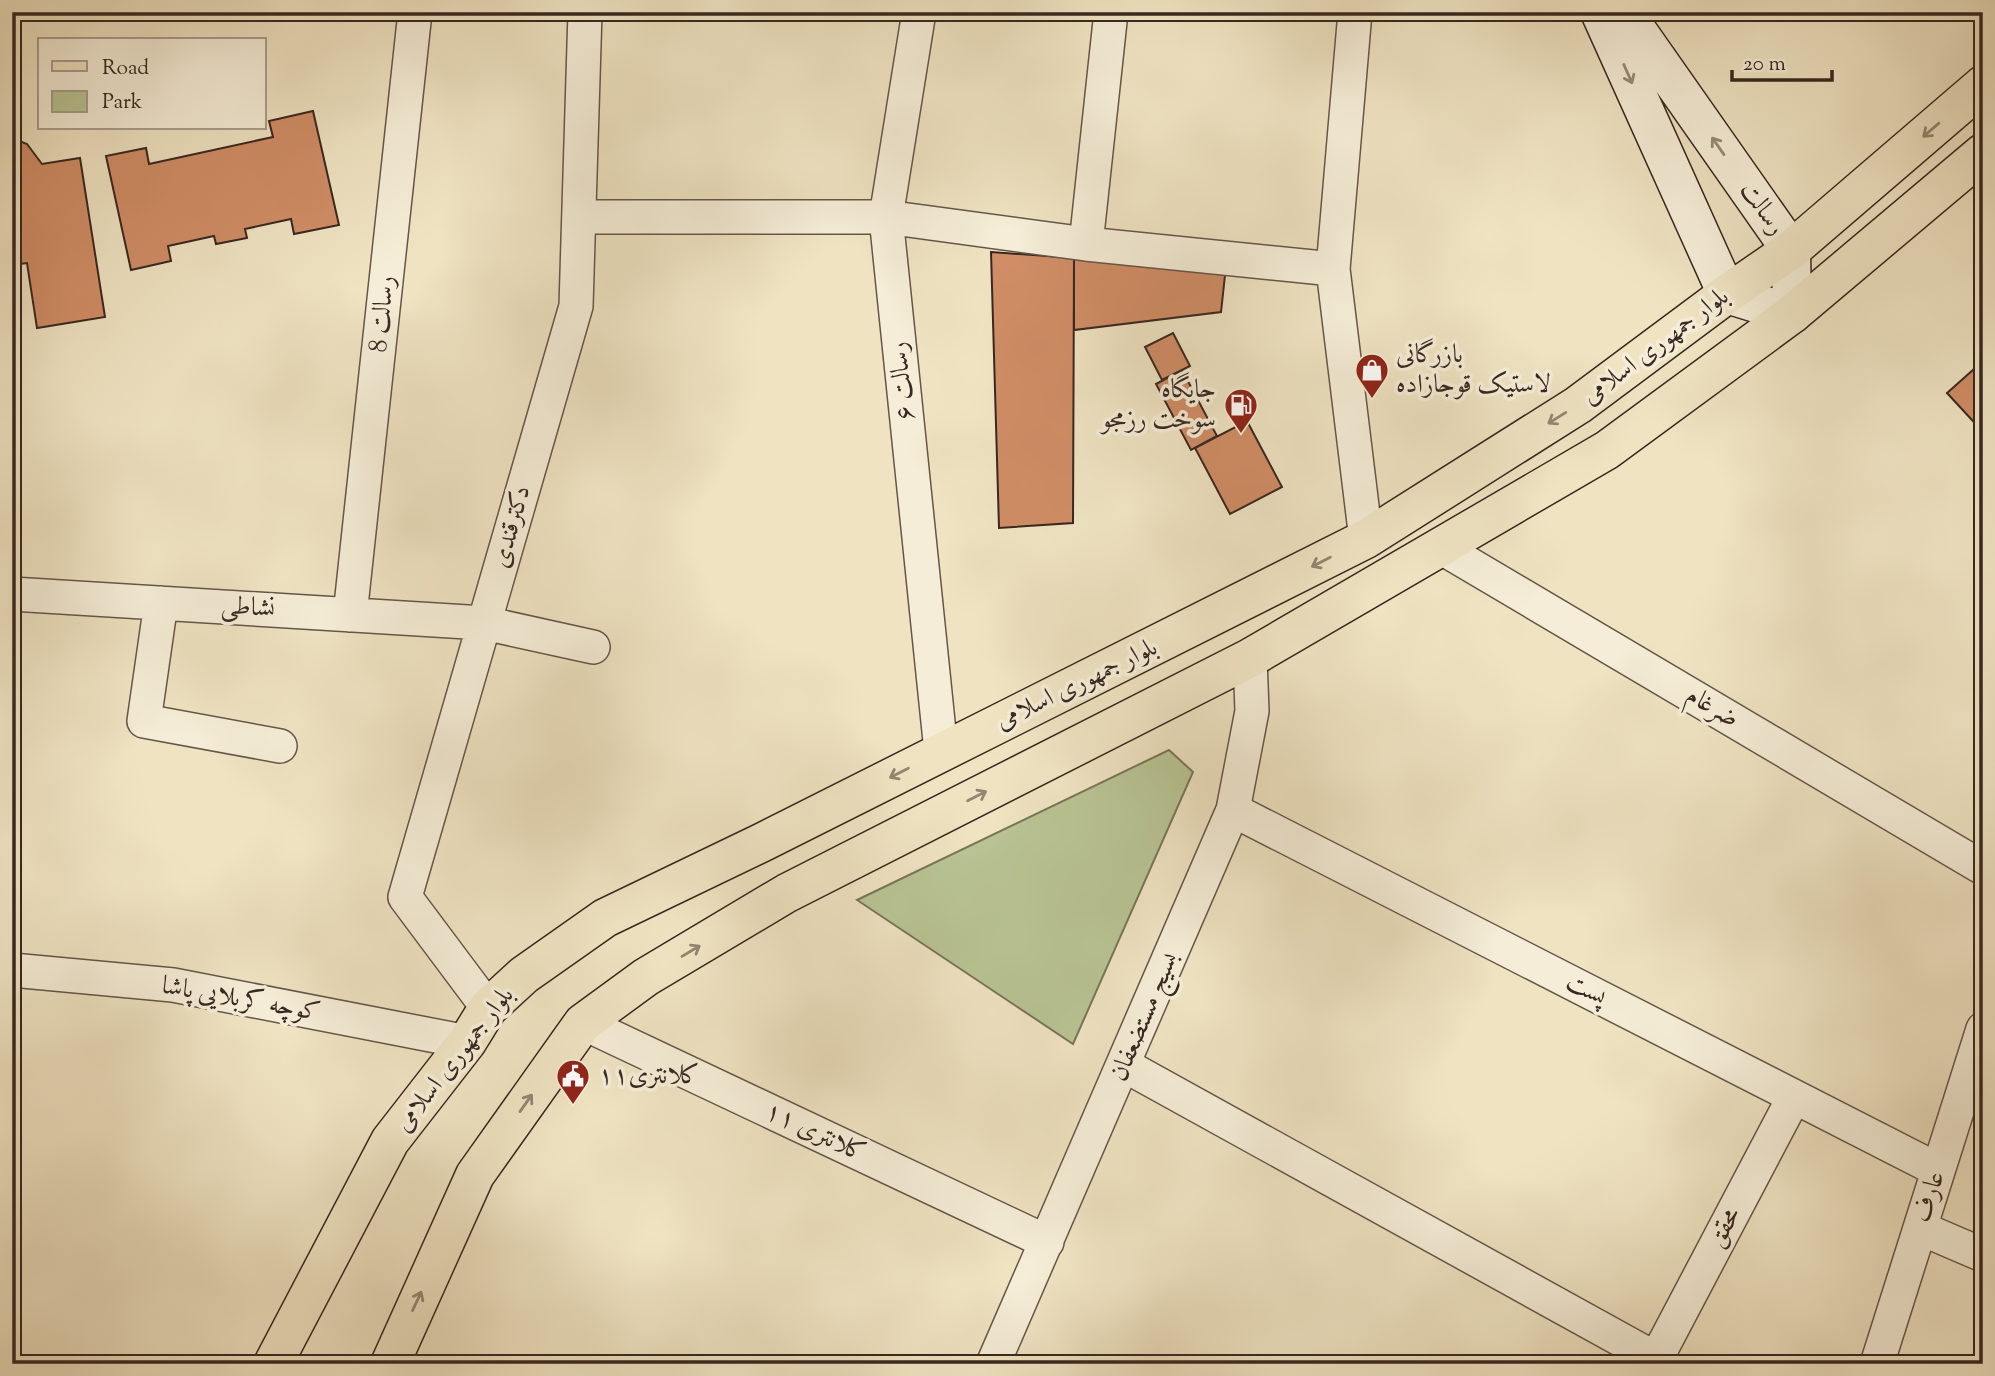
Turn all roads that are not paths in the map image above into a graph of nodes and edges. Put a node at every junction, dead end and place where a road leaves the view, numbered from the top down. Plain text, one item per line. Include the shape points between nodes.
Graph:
1 (415, 12) edge
2 (585, 12) edge
3 (919, 12) edge
4 (1111, 12) edge
5 (1355, 12) edge
6 (1600, 12) edge
7 (1625, 12) edge
8 (1983, 85) edge
9 (1983, 153) edge
10 (579, 217) junction
11 (886, 217) junction
12 (1086, 244) junction
13 (1791, 250) junction
14 (1333, 269) junction
15 (1727, 294) junction
16 (1792, 314) junction
17 (1366, 539) junction
18 (1442, 548) junction
19 (12, 594) edge
20 (161, 603) junction
21 (350, 615) junction
22 (484, 624) junction
23 (593, 647) dead end
24 (1250, 658) junction
25 (280, 746) dead end
26 (941, 751) junction
27 (1233, 810) junction
28 (1983, 868) edge
29 (12, 970) edge
30 (488, 1008) junction
31 (583, 1023) junction
32 (1983, 1029) edge
33 (467, 1042) junction
34 (1124, 1065) junction
35 (1794, 1097) junction
36 (1938, 1170) junction
37 (1920, 1228) junction
38 (1046, 1242) junction
39 (1983, 1255) edge
40 (1660, 1361) edge
41 (273, 1364) edge
42 (390, 1364) edge
43 (993, 1364) edge
44 (1877, 1364) edge

1 - 21 street, رسالت 8
2 - 10 street, دکترقندی
3 - 11 street, رسالت ۶
4 - 12 street
5 - 14 street
6 -> 15 main road
13 -> 7 main road, رسالت
8 -> 13 main road, بلوار جمهوری اسلامی
9 - 16 main road, بلوار جمهوری اسلامی
10 - 11 street
10 - 22 street, دکترقندی via 576,306
11 - 12 street
11 - 26 street, رسالت ۶
12 - 14 street
13 - 15 main road, بلوار جمهوری اسلامی
13 - 16 main road, رسالت
14 - 17 street
15 - 16 main road
15 -> 17 main road, بلوار جمهوری اسلامی via 1578,405
16 - 18 main road, بلوار جمهوری اسلامی via 1607,450
17 -> 26 main road, بلوار جمهوری اسلامی
18 - 24 main road, بلوار جمهوری اسلامی
18 - 28 street, ضرغام
19 - 20 street, نشاطی
20 - 21 street, نشاطی
20 - 25 street via 144,721
21 - 22 street, نشاطی
22 - 23 street, نشاطی
22 - 30 street, دکترقندی via 405,897
24 - 27 street, بسیج مستضعفان via 1252,711
31 -> 24 main road, بلوار جمهوری اسلامی via 646,977 787,893
26 -> 30 main road, بلوار جمهوری اسلامی via 605,918 524,975
27 - 34 street, بسیج مستضعفان
27 - 35 street, پست
29 - 33 street, کوچه کربلایی پاشا via 173,985
30 - 33 main road, بلوار جمهوری اسلامی
31 - 38 street, کلانتری ۱۱
42 -> 31 main road, بلوار جمهوری اسلامی via 475,1175
32 - 36 street, عارف
33 - 41 main road, بلوار جمهوری اسلامی via 390,1141
34 - 38 street, بسیج مستضعفان
34 - 40 street
35 - 36 street, پست
35 - 40 street, محقق
36 - 37 street, عارف
37 - 39 street
37 - 44 street, عارف
38 - 43 street, بسیج مستضعفان

